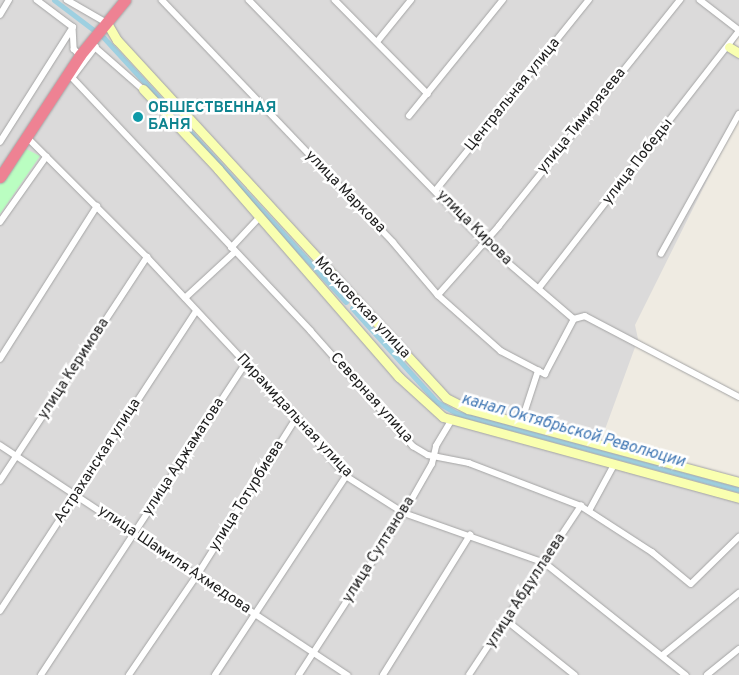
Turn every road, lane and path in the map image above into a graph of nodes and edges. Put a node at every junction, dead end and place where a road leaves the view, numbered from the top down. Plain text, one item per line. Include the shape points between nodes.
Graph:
1 (10, 0) edge
2 (37, 0) edge
3 (67, 0) edge
4 (120, 0) edge
5 (124, 0) edge
6 (162, 0) edge
7 (249, 0) edge
8 (336, 0) edge
9 (411, 0) edge
10 (503, 0) edge
11 (589, 0) edge
12 (680, 0) edge
13 (700, 0) edge
14 (0, 15) edge
15 (103, 25) junction
16 (73, 27) junction
17 (738, 32) edge
18 (377, 42) junction
19 (729, 46) junction
20 (739, 52) edge
21 (79, 54) junction
22 (70, 76) junction
23 (142, 89) joint
24 (428, 94) junction
25 (739, 114) edge
26 (409, 116) dead end
27 (25, 135) junction
28 (0, 142) edge
29 (46, 157) junction
30 (0, 170) edge
31 (0, 177) edge
32 (436, 190) junction
33 (97, 206) junction
34 (259, 218) junction
35 (0, 222) edge
36 (483, 240) junction
37 (233, 250) junction
38 (661, 254) dead end
39 (147, 257) junction
40 (539, 288) junction
41 (438, 295) junction
42 (185, 298) junction
43 (354, 301) junction
44 (196, 311) junction
45 (342, 312) junction
46 (574, 318) junction
47 (0, 359) edge
48 (245, 365) junction
49 (538, 371) junction
50 (739, 397) edge
51 (296, 417) junction
52 (451, 421) junction
53 (521, 423) junction
54 (0, 445) edge
55 (17, 455) junction
56 (432, 456) junction
57 (614, 465) junction
58 (346, 476) junction
59 (0, 481) edge
60 (739, 482) edge
61 (75, 494) junction
62 (739, 498) edge
63 (581, 506) junction
64 (589, 511) junction
65 (404, 513) junction
66 (135, 533) junction
67 (470, 535) junction
68 (739, 537) edge
69 (545, 563) junction
70 (198, 574) junction
71 (739, 593) edge
72 (0, 611) edge
73 (255, 614) junction
74 (506, 620) junction
75 (739, 648) edge
76 (314, 653) junction
77 (663, 655) junction
78 (41, 675) edge
79 (129, 675) edge
80 (214, 675) edge
81 (299, 675) edge
82 (348, 675) edge
83 (383, 675) edge
84 (470, 675) edge
85 (575, 675) edge
86 (686, 675) edge
87 (707, 675) edge

1 - 14 street
2 - 16 street
3 - 15 street, Московская улица
4 - 15 highway
5 - 15 highway
6 - 41 street, улица Маркова via 393,242
7 - 32 street, улица Кирова
8 - 18 street
9 - 18 street
10 - 24 street
11 - 32 street, Центральная улица
12 - 36 street, улица Тимирязева via 499,226
13 - 17 street
15 - 21 highway
15 - 43 main road, Московская улица
16 - 21 street via 74,49
16 - 28 street
17 - 19 street, улица Победы
18 - 24 street
19 - 20 main road
19 - 40 street, улица Победы
21 - 22 highway
21 - 27 highway
22 - 23 street, Московская улица via 95,46
22 - 27 highway
22 - 37 street, Северная улица
23 - 34 main road, Московская улица via 218,169
24 - 26 street
25 - 38 street
27 - 29 street, Пирамидальная улица
27 - 30 highway
27 - 31 highway
29 - 33 street, Пирамидальная улица
29 - 35 street
32 - 36 street, улица Кирова
33 - 39 street, Пирамидальная улица
33 - 47 street
34 - 37 street
34 - 45 main road, Московская улица
36 - 40 street, улица Кирова
36 - 41 street, улица Тимирязева
37 - 42 street
37 - 56 street, Северная улица via 413,446
39 - 42 street, Пирамидальная улица
39 - 55 street, улица Керимова
40 - 46 street, улица Кирова
41 - 49 street, улица Маркова via 501,351
42 - 44 street, Пирамидальная улица
43 - 45 main road
43 - 53 main road, Московская улица via 446,398 468,408
44 - 48 street, Пирамидальная улица
44 - 61 street, Астраханская улица
45 - 52 main road, Московская улица via 399,378
46 - 49 street via 545,374
46 - 50 street, улица Кирова via 585,316
48 - 51 street, Пирамидальная улица
48 - 66 street, улица Аджаматова
49 - 53 street
51 - 58 street, Пирамидальная улица
51 - 70 street, улица Тотурбиева
52 - 56 street, улица Султанова
52 - 57 main road, Московская улица
53 - 60 main road, Московская улица
54 - 55 street, улица Шамиля Ахмедова
55 - 59 street, улица Керимова
55 - 61 street, улица Шамиля Ахмедова
56 - 63 street, Северная улица via 469,463
56 - 65 street, улица Султанова via 432,464
57 - 62 main road, Московская улица
57 - 64 street
58 - 65 street, Пирамидальная улица
58 - 73 street
61 - 66 street, улица Шамиля Ахмедова
61 - 72 street, Астраханская улица
63 - 64 street, Северная улица
63 - 69 street, улица Абдуллаева
64 - 68 street, Северная улица via 652,552 691,584
65 - 67 street, Пирамидальная улица
65 - 76 street, улица Султанова
66 - 70 street, улица Шамиля Ахмедова
66 - 78 street, улица Аджаматова
67 - 69 street, Пирамидальная улица
67 - 83 street
69 - 74 street, улица Абдуллаева
69 - 77 street, Пирамидальная улица
70 - 73 street, улица Шамиля Ахмедова
70 - 79 street, улица Тотурбиева
71 - 77 street
73 - 76 street, улица Шамиля Ахмедова
73 - 80 street
74 - 84 street, улица Абдуллаева
74 - 85 street
75 - 87 street
76 - 81 street, улица Султанова
76 - 82 street, улица Шамиля Ахмедова
77 - 86 street, Пирамидальная улица

